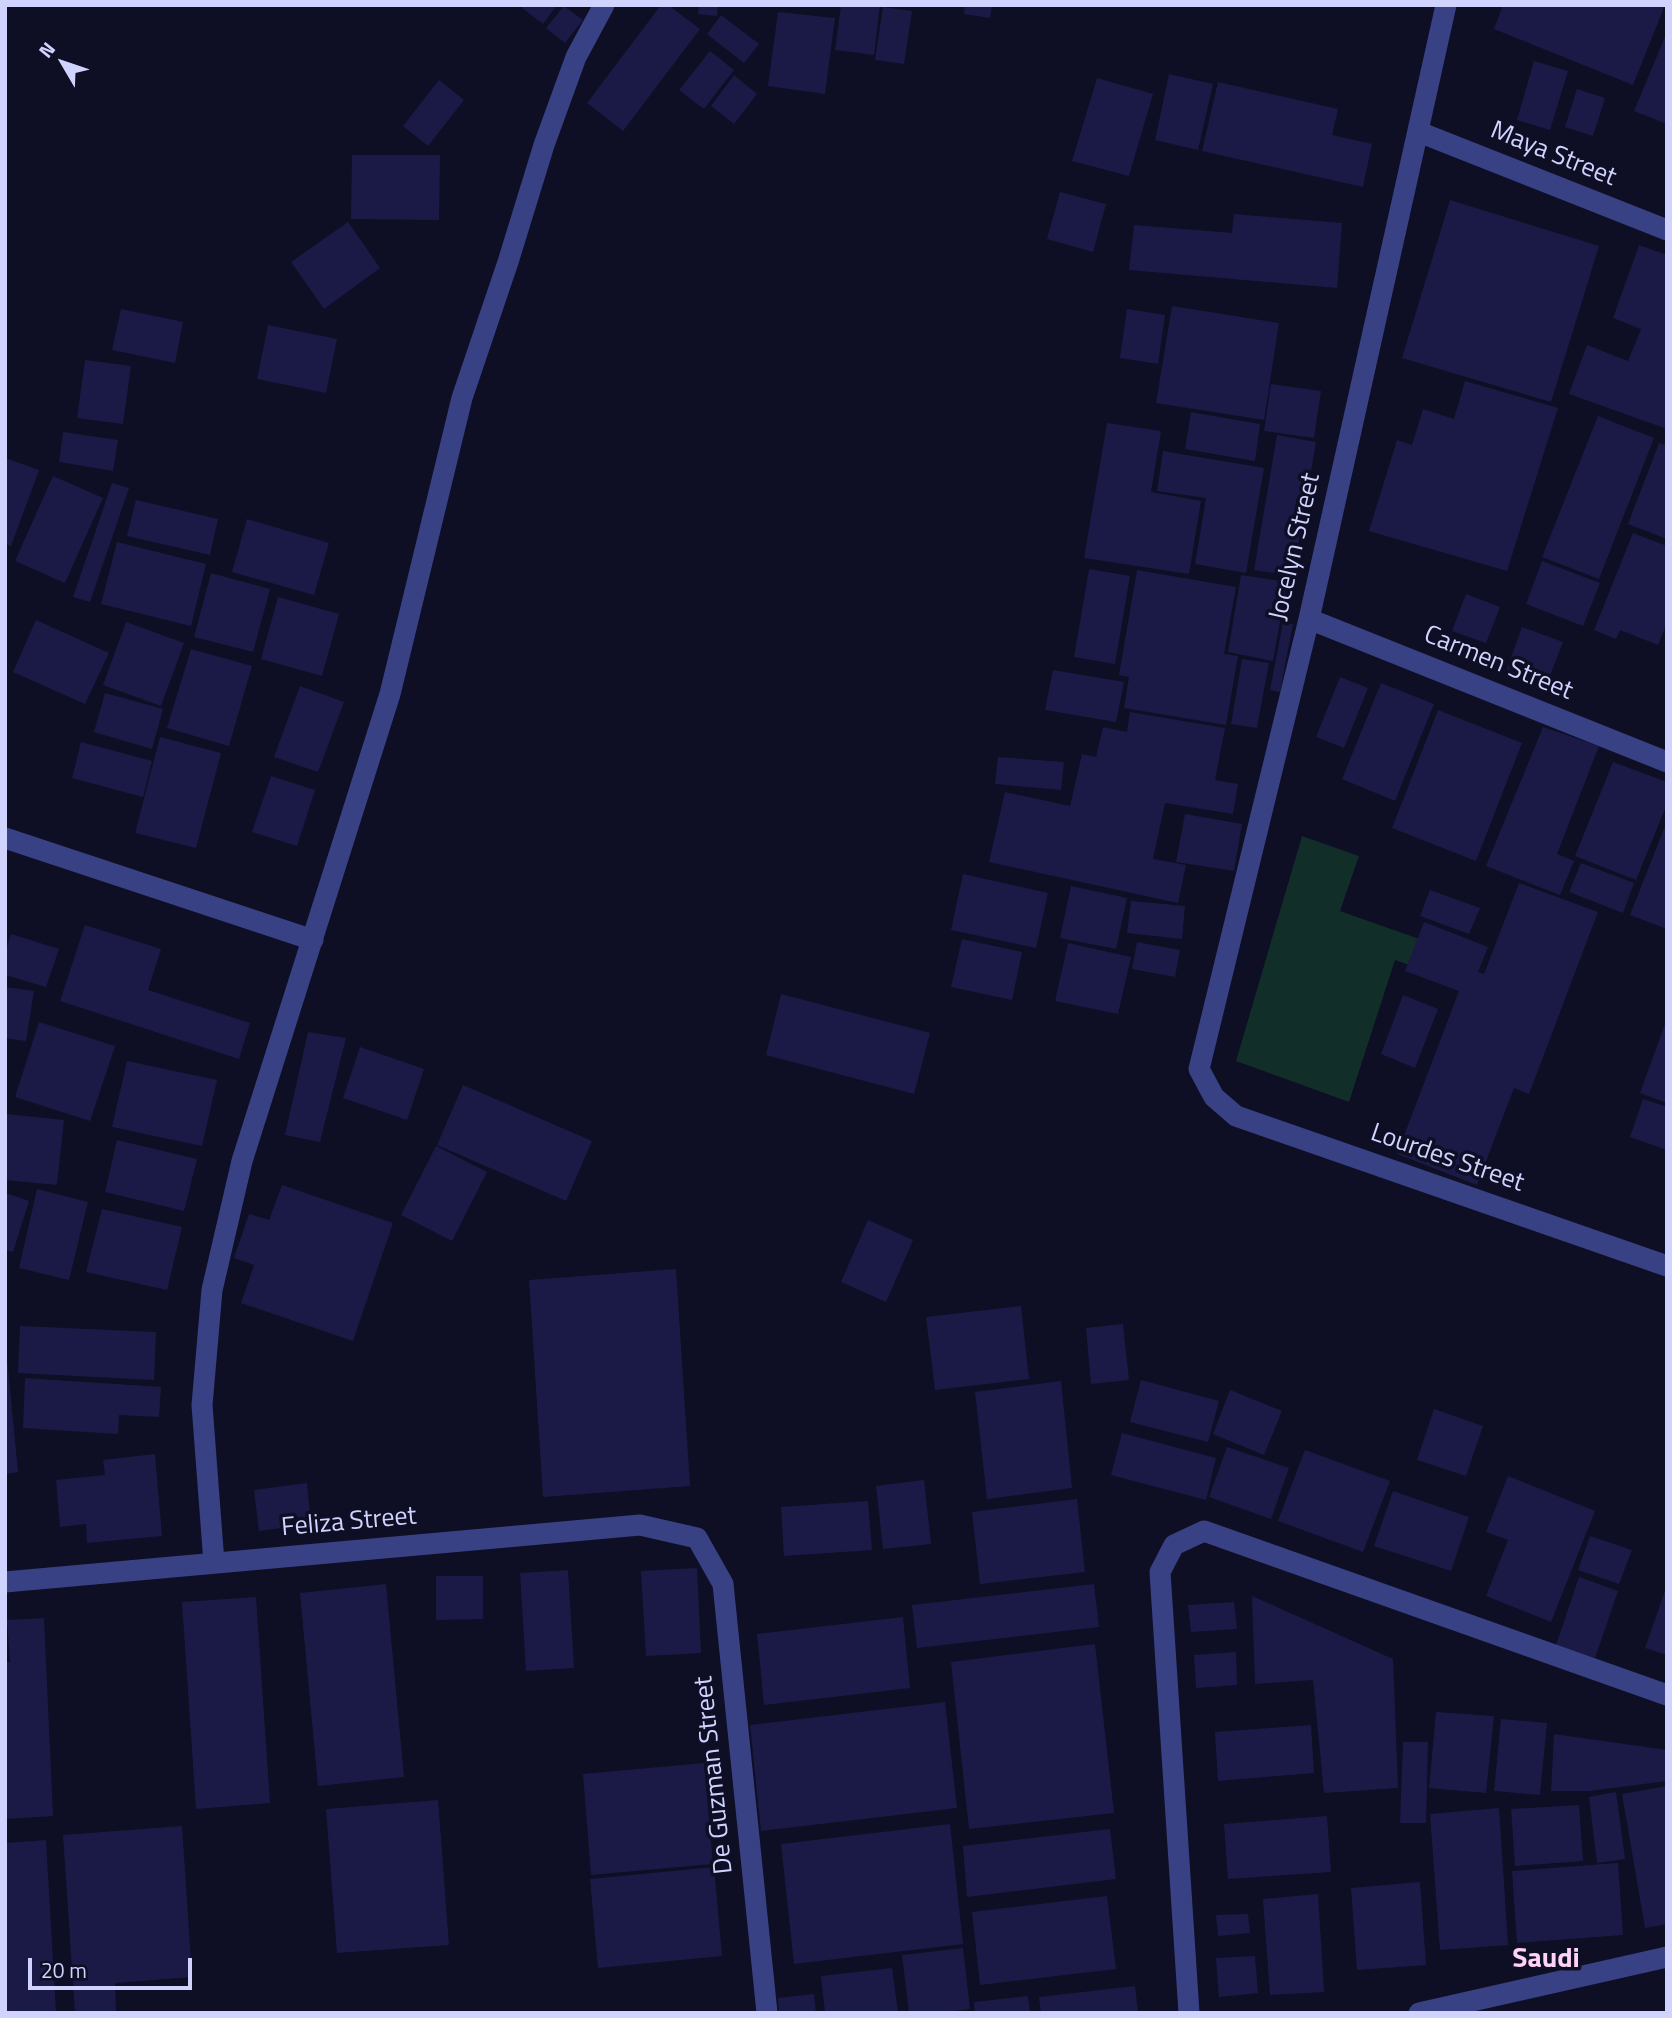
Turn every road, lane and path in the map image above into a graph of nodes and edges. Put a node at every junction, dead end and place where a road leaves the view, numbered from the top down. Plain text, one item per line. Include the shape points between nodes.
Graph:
1 (604, 5) edge
2 (1446, 5) edge
3 (1419, 132) junction
4 (1667, 230) edge
5 (1308, 619) junction
6 (1667, 762) edge
7 (5, 838) edge
8 (313, 940) junction
9 (1214, 1097) joint
10 (1667, 1266) edge
11 (697, 1538) joint
12 (214, 1563) junction
13 (5, 1582) edge
14 (1667, 1695) edge
15 (1667, 1957) edge
16 (767, 2013) edge
17 (1189, 2013) edge
18 (1419, 2013) edge

1 - 8 street via 576,57 544,145 462,398 390,694
2 - 3 street, Jocelyn Street
3 - 4 street, Maya Street
3 - 5 street, Jocelyn Street
5 - 6 street, Carmen Street
5 - 9 street, Jocelyn Street via 1199,1069
7 - 8 street
8 - 12 street via 243,1161 212,1290 202,1405
9 - 10 street, Lourdes Street via 1236,1116
11 - 12 street, Feliza Street via 640,1525
11 - 16 street, De Guzman Street via 723,1584
12 - 13 street, Feliza Street
14 - 17 street via 1204,1531 1174,1545 1160,1572
15 - 18 street

